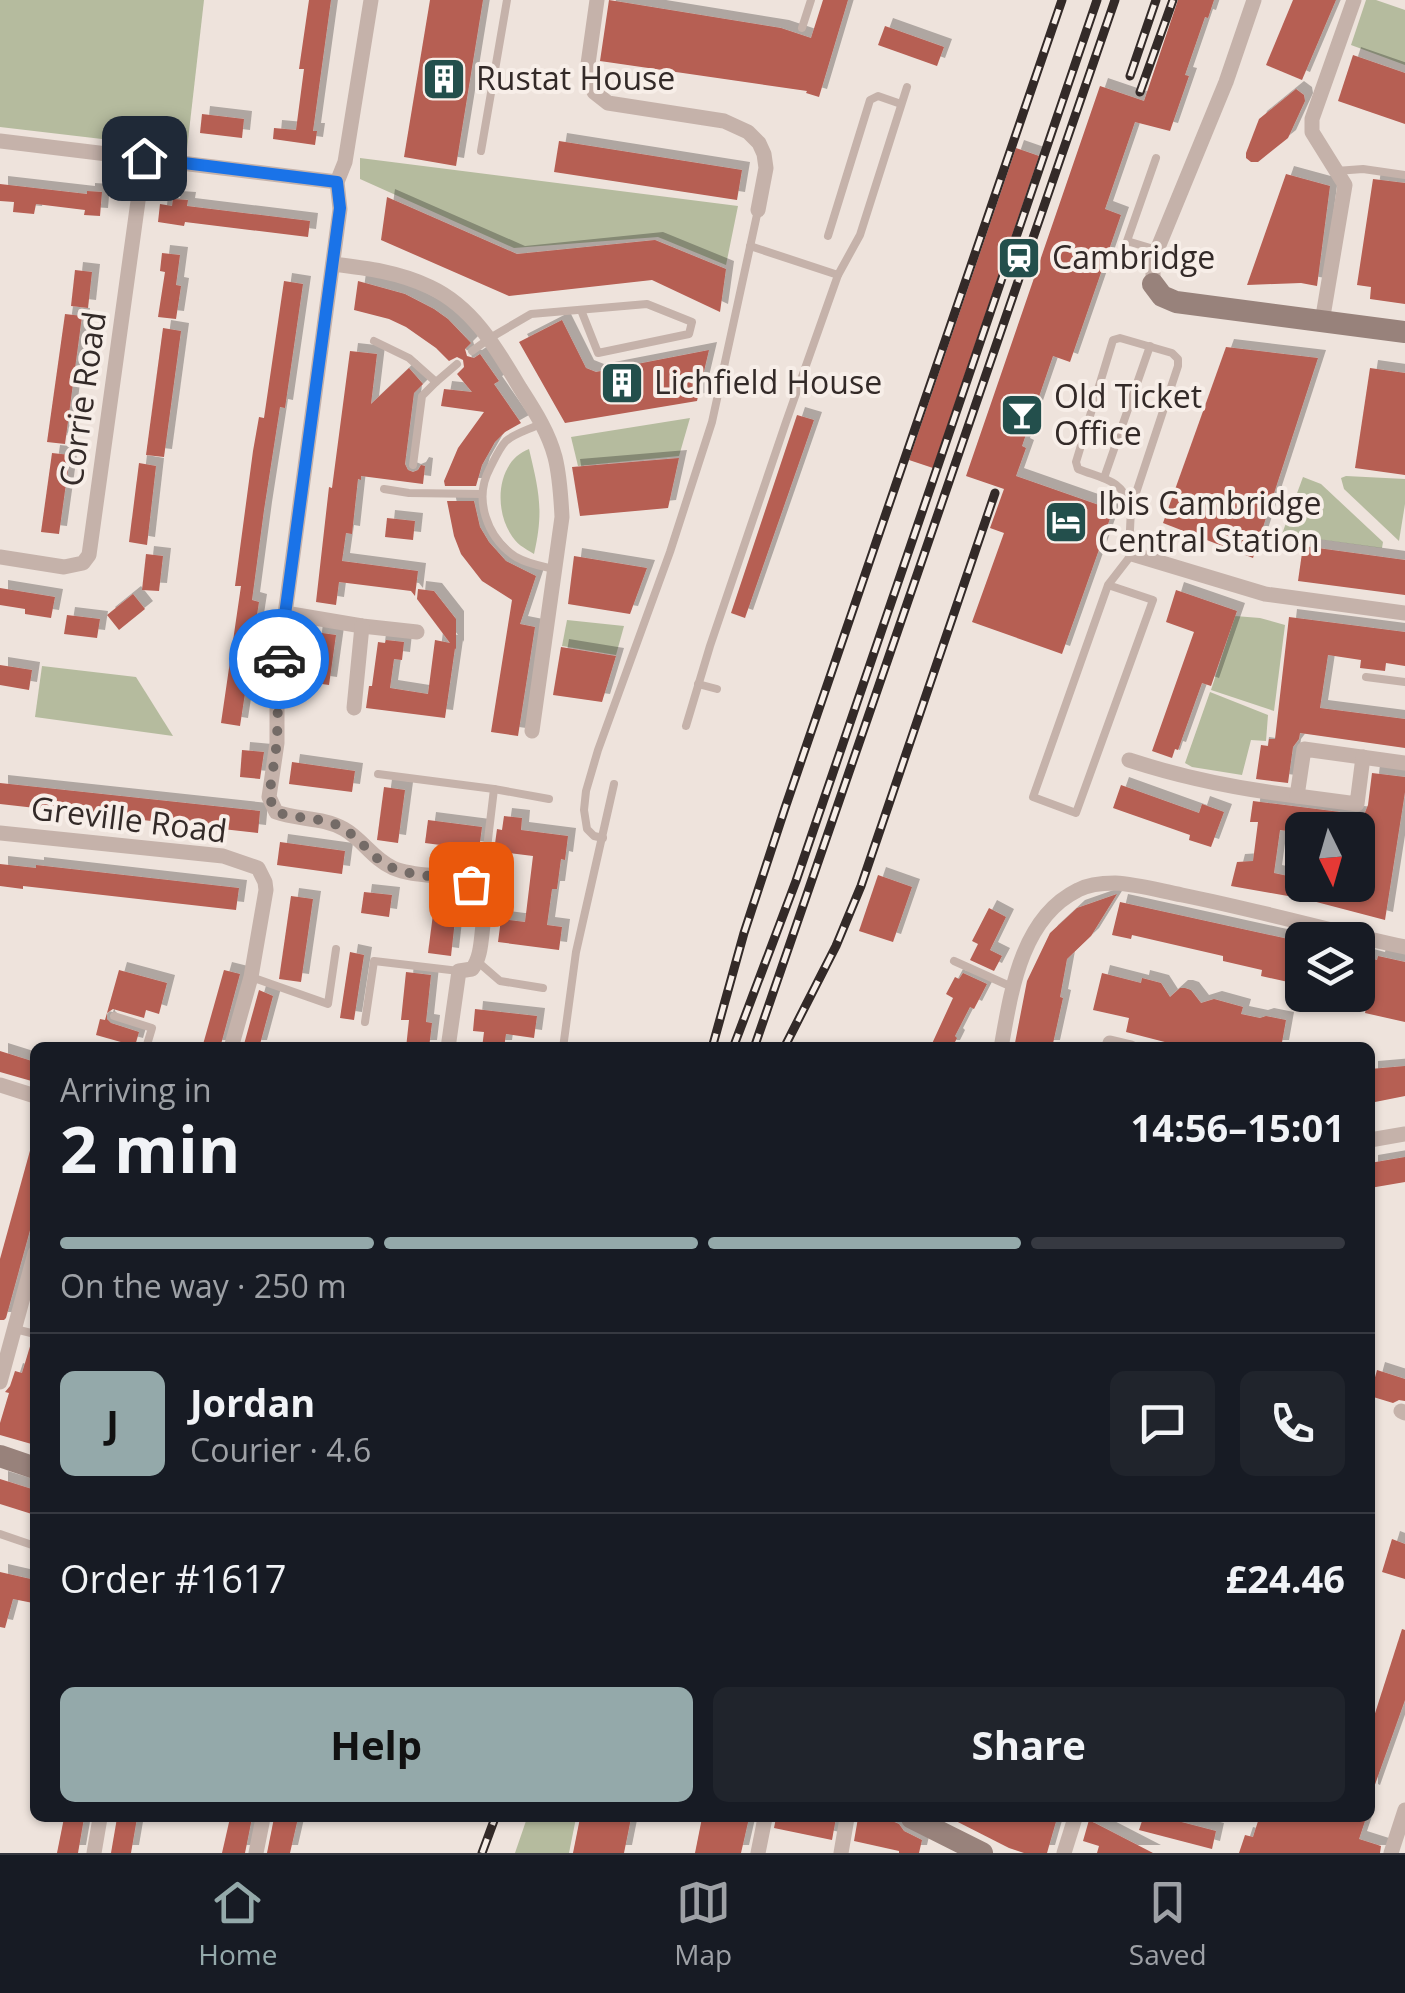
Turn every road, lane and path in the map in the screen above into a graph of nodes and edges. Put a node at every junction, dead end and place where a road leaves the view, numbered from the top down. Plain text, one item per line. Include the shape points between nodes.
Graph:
1 (370, 0) edge
2 (507, 0) edge
3 (597, 0) edge
4 (811, 0) edge
5 (1254, 0) edge
6 (1354, 0) edge
7 (802, 28) dead end
8 (907, 87) dead end
9 (901, 104) junction
10 (0, 141) edge
11 (481, 151) dead end
12 (144, 158) junction
13 (1156, 158) dead end
14 (1336, 171) junction
15 (1405, 176) edge
16 (337, 182) junction
17 (758, 210) joint
18 (828, 236) dead end
19 (750, 246) junction
20 (1156, 250) junction
21 (333, 264) junction
22 (838, 276) junction
23 (1153, 284) joint
24 (581, 310) junction
25 (1322, 322) junction
26 (1405, 332) edge
27 (490, 338) junction
28 (374, 341) dead end
29 (1150, 346) junction
30 (472, 351) dead end
31 (458, 364) dead end
32 (436, 382) junction
33 (542, 423) junction
34 (413, 464) dead end
35 (1104, 478) junction
36 (1127, 481) junction
37 (384, 488) dead end
38 (480, 494) junction
39 (1131, 508) junction
40 (1132, 554) junction
41 (0, 557) edge
42 (554, 569) junction
43 (1108, 585) junction
44 (285, 613) junction
45 (1405, 614) edge
46 (362, 626) junction
47 (417, 632) dead end
48 (1366, 678) dead end
49 (1405, 682) edge
50 (698, 684) junction
51 (716, 689) dead end
52 (354, 708) dead end
53 (686, 726) dead end
54 (532, 730) dead end
55 (1363, 757) junction
56 (1129, 760) dead end
57 (1405, 763) edge
58 (378, 774) dead end
59 (614, 784) dead end
60 (494, 789) junction
61 (1297, 796) junction
62 (549, 799) dead end
63 (0, 833) edge
64 (602, 838) junction
65 (471, 884) junction
66 (1405, 947) edge
67 (336, 949) dead end
68 (954, 961) dead end
69 (478, 962) junction
70 (459, 972) junction
71 (250, 977) junction
72 (1012, 987) junction
73 (543, 988) dead end
74 (114, 1016) dead end
75 (365, 1022) dead end
76 (148, 1042) edge
77 (234, 1042) edge
78 (449, 1042) edge
79 (565, 1042) edge
80 (1002, 1042) edge
81 (0, 1085) edge
82 (30, 1094) edge
83 (1405, 1134) edge
84 (1375, 1139) edge
85 (30, 1272) edge
86 (15, 1328) junction
87 (30, 1332) edge
88 (0, 1382) edge
89 (0, 1456) edge
90 (30, 1466) edge
91 (0, 1534) edge
92 (30, 1544) edge
93 (1405, 1810) edge
94 (99, 1822) edge
95 (263, 1822) edge
96 (763, 1822) edge
97 (846, 1822) edge
98 (920, 1822) edge
99 (1074, 1822) edge
100 (1066, 1847) edge
101 (261, 1850) edge
102 (94, 1853) edge
103 (758, 1853) edge
104 (841, 1853) edge
105 (982, 1853) edge
106 (1391, 1853) edge

1 - 16 street
2 - 11 lane
3 - 17 street via 587,71 594,92 608,104 724,121 748,132 766,168
4 - 7 lane
5 - 20 street
6 - 14 street via 1312,119 1312,132
8 - 9 lane
9 - 18 lane via 870,100
9 - 22 lane via 860,234
10 - 12 street
12 - 16 street
12 - 41 street, Corrie Road via 88,555 64,567
13 - 20 lane via 1127,241
14 - 15 lane
14 - 25 street via 1345,185
16 - 21 street
17 - 19 lane
19 - 22 lane
19 - 64 lane via 712,422 586,791 587,829
20 - 23 street
21 - 27 street via 430,287 463,308
21 - 44 street
22 - 50 lane
23 - 25 street via 1176,302
24 - 24 lane via 647,304 692,322 689,334 598,353
24 - 27 lane via 531,314
25 - 26 street
27 - 30 lane
27 - 33 street
28 - 32 lane
29 - 35 lane
29 - 35 lane via 1113,340 1076,462 1078,469
29 - 36 lane via 1176,355 1178,366
31 - 32 lane
32 - 34 lane via 422,396
33 - 38 lane via 506,441
33 - 42 street via 560,487
35 - 36 lane
36 - 39 lane
36 - 39 lane
37 - 38 lane
38 - 42 lane via 495,537 516,556
39 - 40 lane
40 - 43 lane
40 - 45 street via 1265,594
42 - 54 street
43 - 43 lane via 1154,600 1076,813 1033,797
44 - 46 street
44 - 65 street via 269,797 276,812 332,822 393,868
46 - 47 street
46 - 52 street
48 - 49 lane
50 - 51 lane
50 - 53 lane
55 - 57 street
55 - 61 street via 1356,804
55 - 61 street via 1304,748
56 - 61 street
58 - 60 lane
59 - 64 lane
60 - 62 lane
60 - 65 lane via 484,872
63 - 71 street, Greville Road via 223,856 258,868 266,890
64 - 79 lane via 576,952
65 - 69 street via 484,906
66 - 72 street via 1210,900 1096,884 1075,890 1048,912
67 - 71 lane via 328,1004
68 - 72 lane
69 - 70 street
69 - 73 lane via 500,981
70 - 75 lane via 374,961
70 - 78 street
71 - 77 street
72 - 80 street
74 - 76 lane via 152,1028
81 - 82 street
83 - 84 street
85 - 86 street
86 - 87 lane
86 - 88 street
89 - 90 street
91 - 92 lane
93 - 106 street
94 - 102 street
95 - 101 street
96 - 103 street
97 - 104 street
98 - 105 street
99 - 100 street

